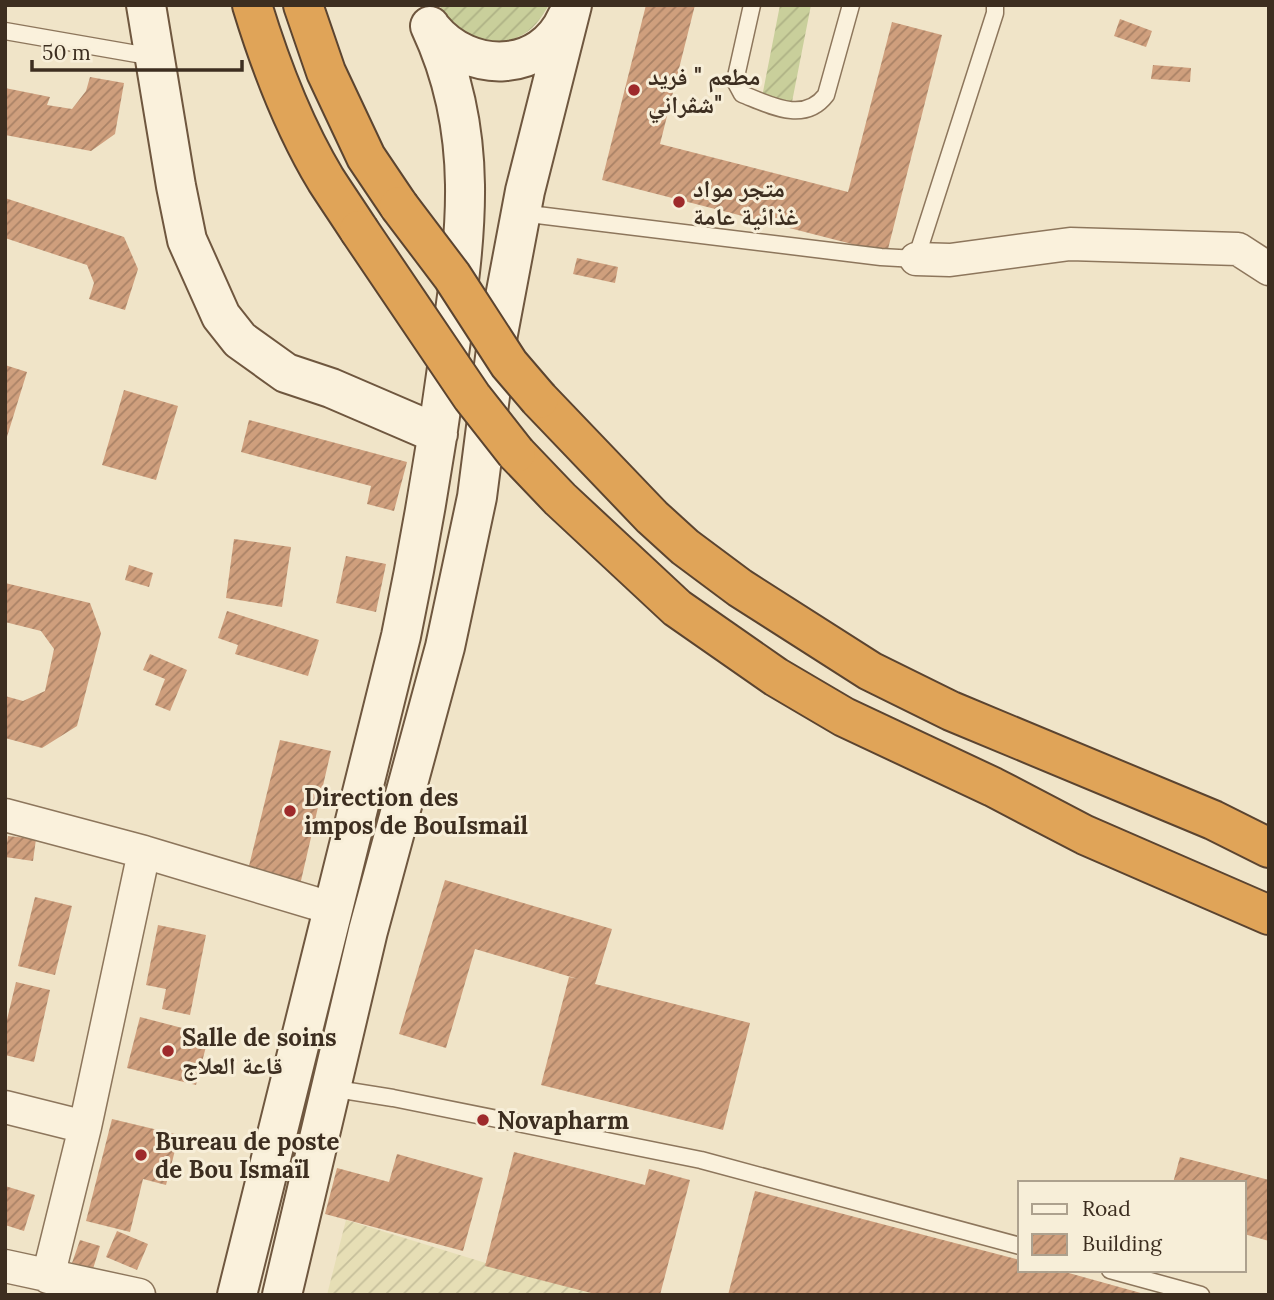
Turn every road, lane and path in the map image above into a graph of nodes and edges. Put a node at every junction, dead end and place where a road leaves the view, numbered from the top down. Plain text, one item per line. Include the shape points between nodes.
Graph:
1 (146, 5) edge
2 (252, 5) edge
3 (303, 5) edge
4 (572, 5) edge
5 (752, 5) edge
6 (850, 5) edge
7 (995, 5) edge
8 (425, 16) edge
9 (5, 31) edge
10 (154, 57) junction
11 (521, 213) junction
12 (916, 259) junction
13 (1269, 269) edge
14 (438, 434) junction
15 (5, 815) edge
16 (1269, 848) edge
17 (144, 852) junction
18 (334, 909) junction
19 (1269, 915) edge
20 (330, 1088) junction
21 (5, 1107) edge
22 (85, 1128) junction
23 (1018, 1245) edge
24 (5, 1266) edge
25 (1117, 1272) edge
26 (48, 1277) junction
27 (139, 1295) edge
28 (237, 1295) edge
29 (282, 1295) edge
30 (1201, 1295) edge

1 - 10 main road
2 - 19 highway, bridge via 296,120 325,178 472,397 560,499 677,608 776,677 844,717 1085,835
3 - 16 highway, bridge via 326,72 366,157 509,364 685,547 870,671 951,711 1213,820
4 - 8 main road via 552,40 518,60 498,62 478,61 459,53 442,42
4 - 11 main road
5 - 6 lane via 735,81 742,94 777,108 802,111 818,107 826,95
7 - 12 lane
8 - 14 main road via 449,69 455,95 463,134 466,195 464,245
9 - 10 lane
10 - 14 main road via 187,240 221,316 240,340 286,373
11 - 12 lane
11 - 20 main road via 498,334 477,497 445,647
12 - 13 street via 950,260 1070,244 1238,249
14 - 18 main road via 404,624
15 - 17 street
17 - 18 street
17 - 22 street
18 - 28 main road
20 - 23 lane via 701,1160
20 - 29 main road
21 - 22 street
22 - 26 street
24 - 26 street
25 - 30 lane
26 - 27 street

